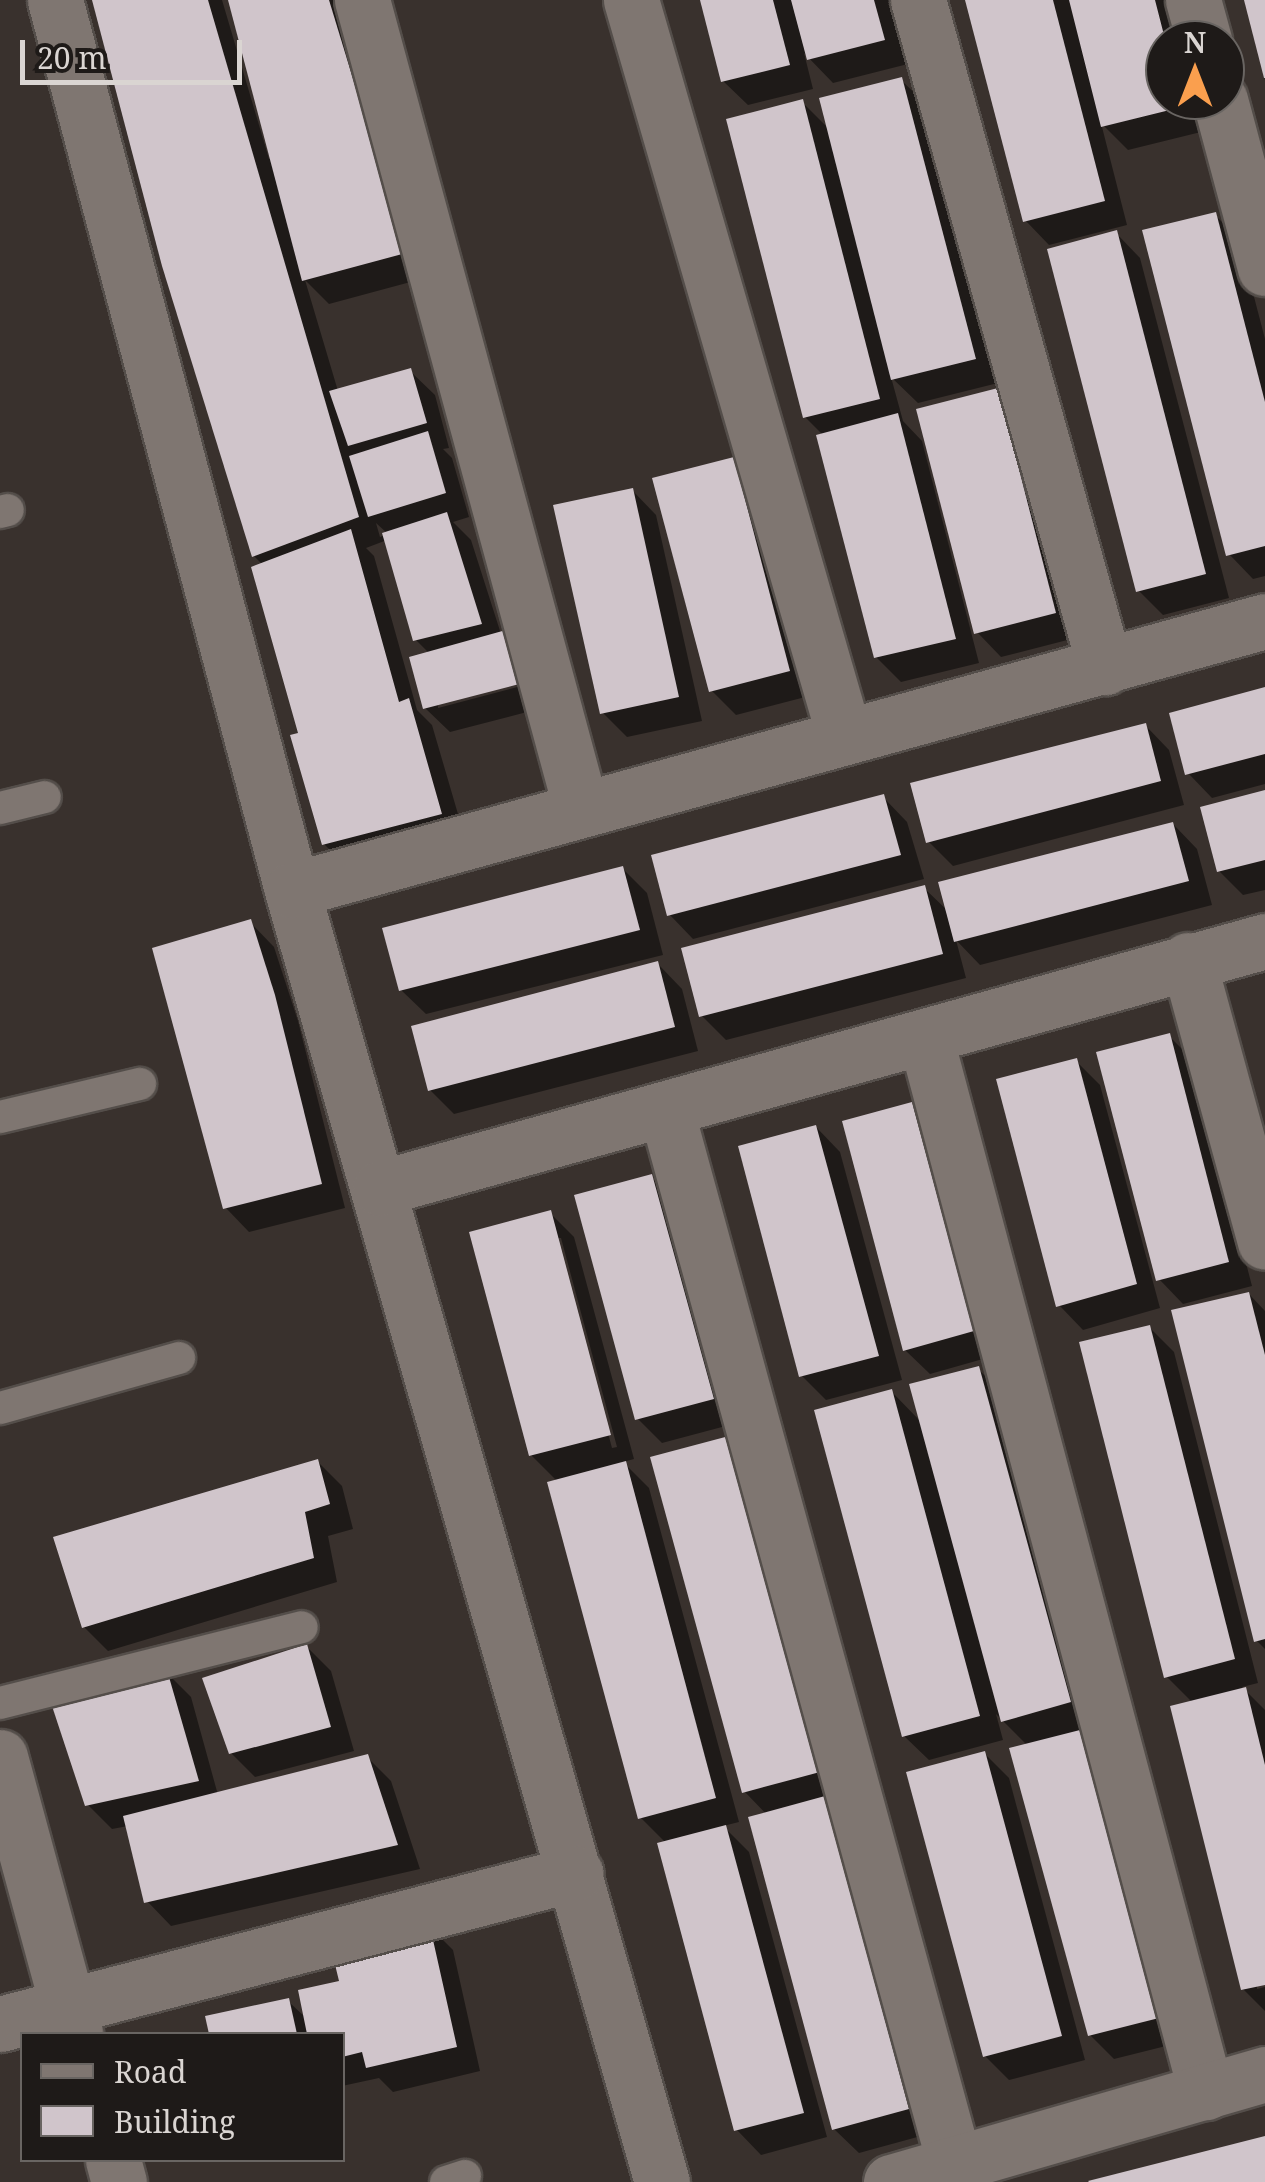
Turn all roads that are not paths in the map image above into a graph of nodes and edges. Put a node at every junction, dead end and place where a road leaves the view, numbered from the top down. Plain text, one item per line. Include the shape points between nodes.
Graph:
1 (55, 0) edge
2 (362, 0) edge
3 (631, 0) edge
4 (918, 0) edge
5 (1225, 120) edge
6 (1265, 268) edge
7 (1265, 621) edge
8 (1104, 667) junction
9 (844, 735) junction
10 (46, 797) dead end
11 (0, 808) edge
12 (581, 809) junction
13 (292, 890) junction
14 (1265, 941) edge
15 (1188, 960) junction
16 (925, 1036) junction
17 (140, 1084) dead end
18 (666, 1110) junction
19 (0, 1117) edge
20 (380, 1188) junction
21 (1265, 1242) edge
22 (180, 1358) dead end
23 (0, 1408) edge
24 (302, 1627) dead end
25 (0, 1702) edge
26 (0, 1757) edge
27 (576, 1873) junction
28 (70, 2020) edge
29 (0, 2024) edge
30 (1265, 2074) edge
31 (1206, 2092) junction
32 (955, 2165) junction
33 (662, 2182) edge
34 (891, 2182) edge

1 - 13 street
2 - 12 street
3 - 9 street
4 - 8 street
5 - 6 street
7 - 8 street
8 - 9 street
9 - 12 street
10 - 11 lane
12 - 13 street
13 - 20 street
14 - 15 street
15 - 16 street
15 - 21 street
16 - 18 street
16 - 31 street
17 - 19 lane
18 - 20 street
18 - 32 street
20 - 27 street
22 - 23 lane
24 - 25 lane
26 - 28 street
27 - 28 street
27 - 33 street
28 - 29 street
30 - 31 street
31 - 32 street
32 - 34 street

